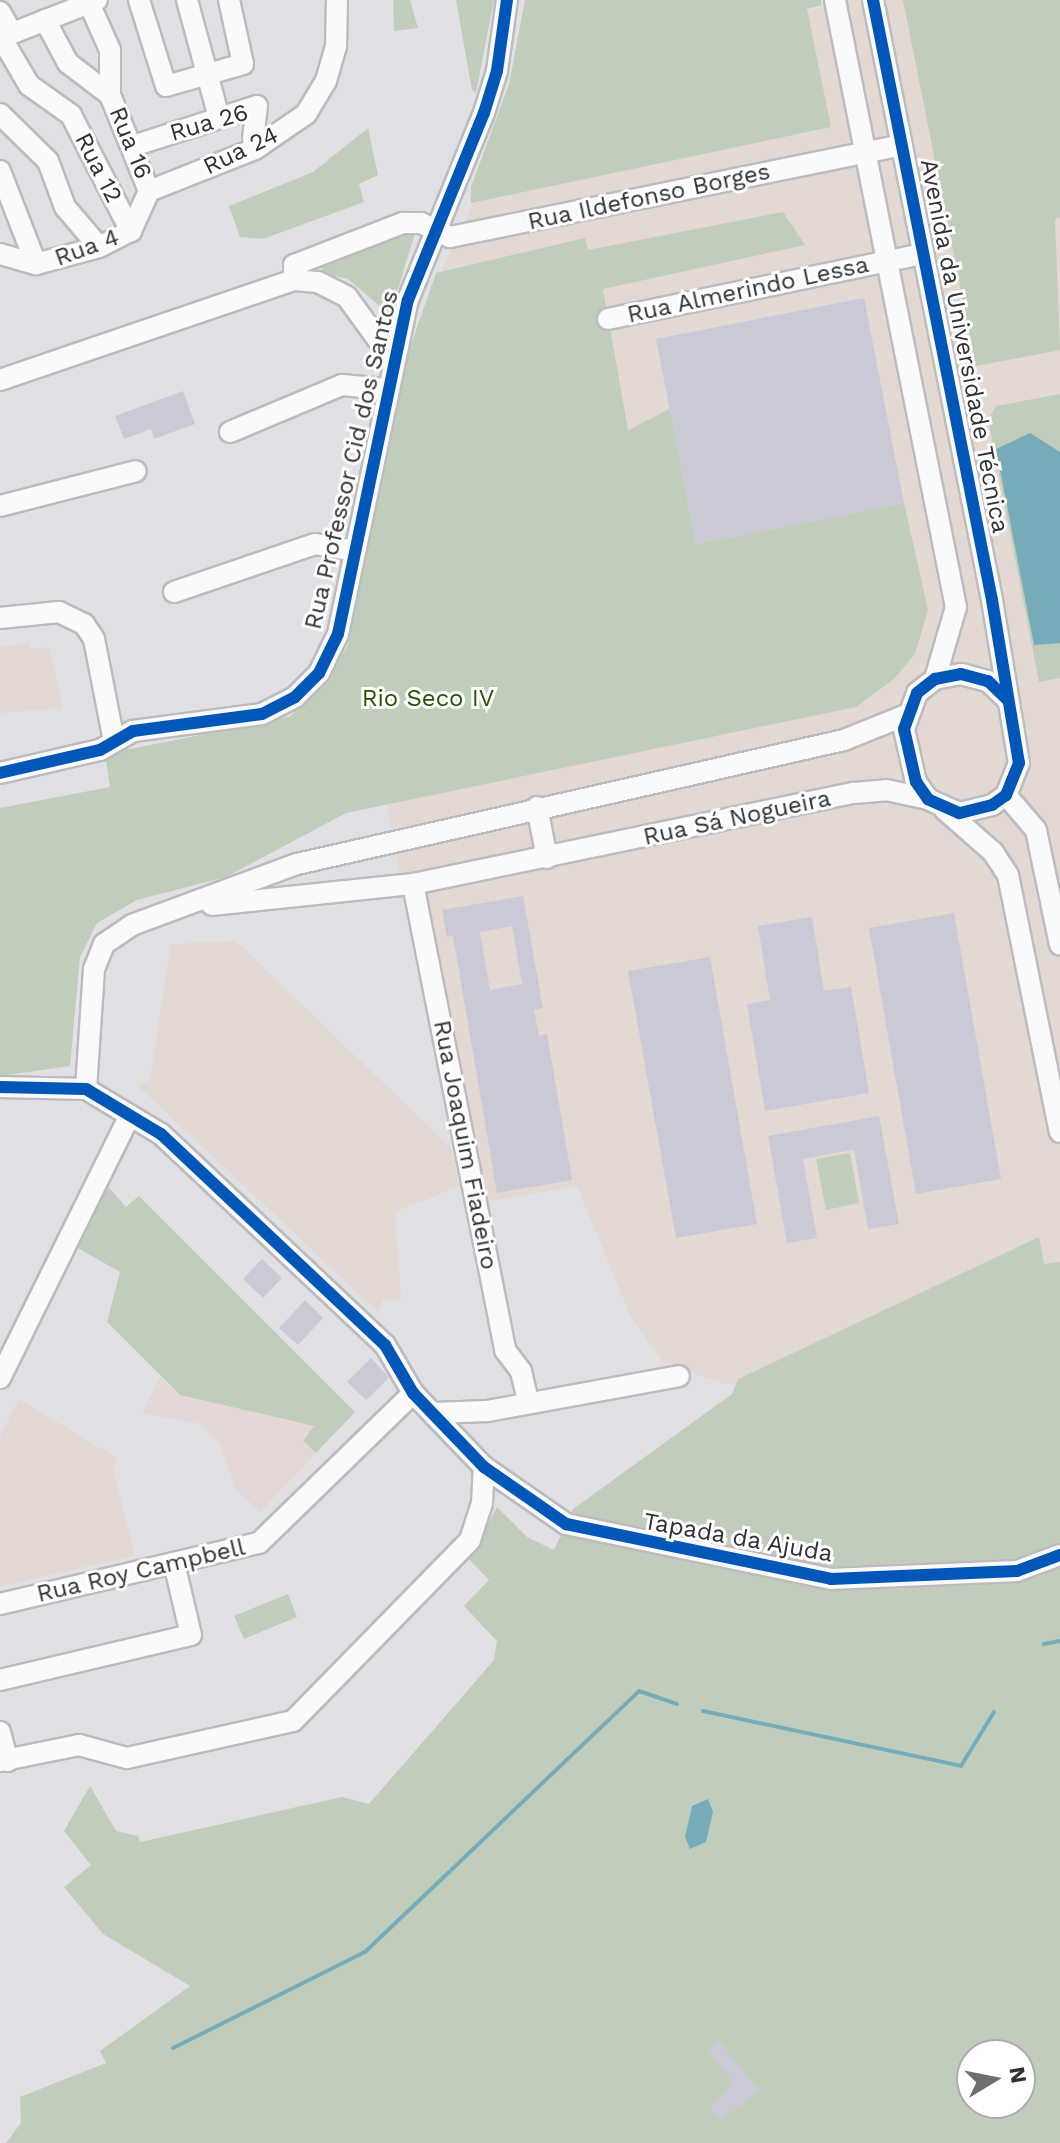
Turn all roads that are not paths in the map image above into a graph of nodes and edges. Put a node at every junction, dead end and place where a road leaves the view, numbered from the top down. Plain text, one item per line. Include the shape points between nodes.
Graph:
1 (139, 0) edge
2 (187, 0) edge
3 (229, 0) edge
4 (337, 0) edge
5 (507, 0) edge
6 (835, 0) edge
7 (873, 0) edge
8 (93, 2) edge
9 (0, 12) edge
10 (45, 20) junction
11 (4, 36) edge
12 (205, 75) junction
13 (110, 95) junction
14 (0, 114) edge
15 (219, 118) junction
16 (253, 139) dead end
17 (902, 145) junction
18 (133, 146) junction
19 (866, 152) junction
20 (0, 171) edge
21 (149, 191) junction
22 (434, 229) junction
23 (131, 231) junction
24 (99, 247) junction
25 (0, 254) edge
26 (923, 254) junction
27 (887, 261) junction
28 (36, 264) junction
29 (294, 280) junction
30 (608, 319) dead end
31 (392, 359) junction
32 (0, 380) edge
33 (385, 389) junction
34 (230, 432) dead end
35 (136, 471) dead end
36 (0, 506) edge
37 (353, 551) junction
38 (174, 592) dead end
39 (0, 618) edge
40 (935, 679) junction
41 (1008, 700) junction
42 (906, 715) junction
43 (114, 741) junction
44 (0, 773) edge
45 (1006, 795) junction
46 (937, 804) junction
47 (537, 807) junction
48 (547, 858) junction
49 (297, 864) junction
50 (413, 884) junction
51 (287, 897) junction
52 (185, 908) junction
53 (1060, 945) edge
54 (0, 1087) edge
55 (86, 1089) junction
56 (130, 1115) junction
57 (1060, 1132) edge
58 (679, 1376) dead end
59 (0, 1378) edge
60 (413, 1393) junction
61 (528, 1401) junction
62 (434, 1413) junction
63 (484, 1467) junction
64 (1060, 1555) edge
65 (174, 1563) junction
66 (0, 1604) edge
67 (0, 1680) edge
68 (0, 1732) edge
69 (4, 1761) edge

1 - 12 street via 166,86
2 - 12 street
3 - 12 street via 243,64
4 - 21 street, Rua 24 via 333,58 306,114 255,149
5 - 22 street, Rua Professor Cid dos Santos via 497,71
6 - 19 street
7 - 17 street, Avenida da Universidade Técnica
8 - 10 street
8 - 13 street, Rua 16 via 110,50
9 - 11 street, Rua 12
10 - 11 street
10 - 13 street via 68,63
11 - 23 street, Rua 12 via 29,85 71,115
12 - 15 street
13 - 18 street, Rua 16
14 - 24 street via 48,161 65,207
15 - 16 street, Rua 26 via 257,106
15 - 18 street, Rua 26
17 - 19 street, Rua Ildefonso Borges
17 - 26 street, Avenida da Universidade Técnica
18 - 21 street, Rua 16
19 - 22 street, Rua Ildefonso Borges via 450,237
19 - 27 street
20 - 28 street
21 - 23 street, Rua 4
22 - 29 street via 409,221 373,233 294,265
22 - 31 street, Rua Professor Cid dos Santos
23 - 24 street, Rua 4
24 - 28 street, Rua 4
25 - 28 street, Rua 4
26 - 27 street, Rua Almerindo Lessa
26 - 41 street, Avenida da Universidade Técnica
27 - 30 street, Rua Almerindo Lessa
27 - 40 street via 956,607
29 - 31 street via 318,282 347,297
29 - 32 street
31 - 33 street, Rua Professor Cid dos Santos
33 - 34 street via 342,385
33 - 37 street, Rua Professor Cid dos Santos
35 - 36 street
37 - 38 street via 304,546
37 - 43 street, Rua Professor Cid dos Santos via 338,634 319,673 295,697 251,716 140,730
39 - 43 street via 59,612 84,624 94,639
40 - 41 street via 974,676
40 - 42 street via 920,689
41 - 45 street via 1019,763
42 - 46 street via 916,782
42 - 47 street, Rua Sá Nogueira via 844,740
43 - 44 street, Rua Professor Cid dos Santos
45 - 46 street via 976,811
45 - 53 street via 1036,830
46 - 48 street, Rua Sá Nogueira via 886,790 854,793
46 - 57 street via 993,852 1008,875
47 - 48 street
47 - 49 street, Rua Sá Nogueira
48 - 50 street, Rua Sá Nogueira
49 - 51 street via 286,877
49 - 52 street, Rua Sá Nogueira
50 - 51 street, Rua Sá Nogueira
50 - 61 street, Rua Joaquim Fiadeiro via 505,1350 521,1371
51 - 52 street, Rua Sá Nogueira
52 - 55 street, Rua Sá Nogueira via 132,925 104,944 94,969
54 - 55 street
55 - 56 street, Tapada da Ajuda
56 - 59 street
56 - 60 street, Tapada da Ajuda via 161,1134 385,1345
58 - 61 street
60 - 62 street, Tapada da Ajuda
60 - 65 street, Rua Roy Campbell via 259,1543
61 - 62 street via 487,1411
62 - 63 street, Tapada da Ajuda
63 - 64 street, Tapada da Ajuda via 566,1524 831,1579 1017,1571
63 - 69 street via 482,1503 470,1540 293,1721 127,1758 79,1745
65 - 66 street, Rua Roy Campbell
65 - 67 street via 191,1635
68 - 69 street

